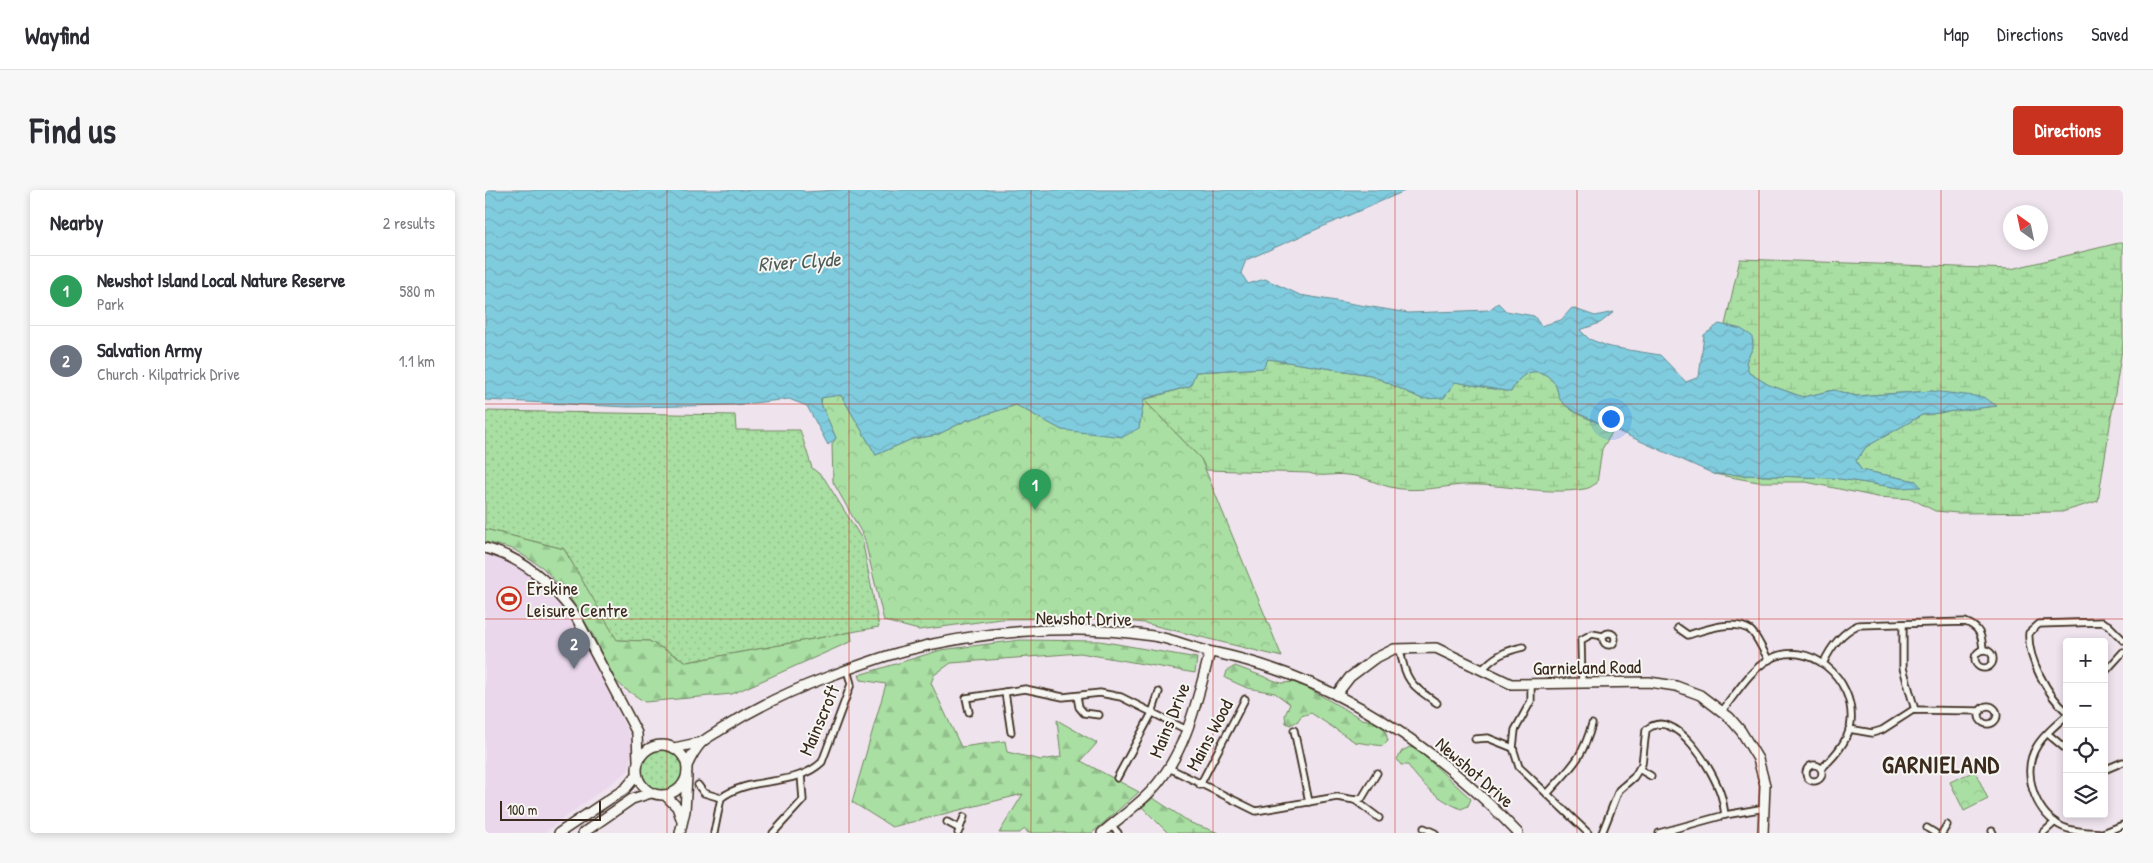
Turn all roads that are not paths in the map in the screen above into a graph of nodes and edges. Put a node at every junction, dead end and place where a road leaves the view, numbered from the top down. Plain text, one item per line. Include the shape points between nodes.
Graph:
1 (485, 548) edge
2 (1903, 624) junction
3 (1678, 628) dead end
4 (1603, 636) dead end
5 (2123, 640) edge
6 (1523, 648) dead end
7 (1400, 649) junction
8 (1983, 650) dead end
9 (1210, 652) junction
10 (2123, 652) edge
11 (1769, 660) junction
12 (1823, 664) junction
13 (2108, 669) edge
14 (847, 670) junction
15 (1481, 671) junction
16 (1531, 683) junction
17 (1582, 683) junction
18 (1005, 692) junction
19 (1159, 692) dead end
20 (1336, 695) junction
21 (1077, 696) junction
22 (1245, 699) dead end
23 (1437, 703) dead end
24 (2063, 709) edge
25 (1915, 710) junction
26 (1722, 711) junction
27 (1981, 711) dead end
28 (969, 712) dead end
29 (1153, 714) junction
30 (1099, 715) dead end
31 (2063, 718) edge
32 (1592, 724) dead end
33 (1849, 729) junction
34 (1187, 730) junction
35 (1294, 730) dead end
36 (1011, 732) dead end
37 (637, 734) junction
38 (2048, 734) junction
39 (1475, 739) dead end
40 (703, 742) junction
41 (659, 745) junction
42 (2063, 747) edge
43 (674, 748) junction
44 (1513, 748) junction
45 (639, 760) junction
46 (2123, 762) edge
47 (1169, 768) junction
48 (2108, 768) edge
49 (1639, 769) junction
50 (1821, 769) dead end
51 (687, 770) junction
52 (1377, 772) dead end
53 (637, 775) junction
54 (801, 775) junction
55 (1651, 776) dead end
56 (1117, 778) dead end
57 (699, 785) dead end
58 (1200, 785) junction
59 (651, 792) junction
60 (1547, 794) junction
61 (665, 795) junction
62 (721, 798) junction
63 (1355, 800) junction
64 (1309, 802) junction
65 (1765, 808) junction
66 (1725, 815) junction
67 (964, 817) dead end
68 (1379, 818) dead end
69 (682, 821) junction
70 (947, 822) dead end
71 (2055, 822) junction
72 (1111, 825) junction
73 (1947, 825) dead end
74 (2123, 825) edge
75 (1424, 828) dead end
76 (1927, 828) dead end
77 (959, 831) edge
78 (559, 833) edge
79 (583, 833) edge
80 (680, 833) edge
81 (714, 833) edge
82 (773, 833) edge
83 (1102, 833) edge
84 (1118, 833) edge
85 (1435, 833) edge
86 (1518, 833) edge
87 (1588, 833) edge
88 (1602, 833) edge
89 (1659, 833) edge
90 (1763, 833) edge
91 (1935, 833) edge
92 (1942, 833) edge
93 (2043, 833) edge
94 (2102, 833) edge

1 - 37 street via 522,562 562,598 585,634
2 - 8 street via 1965,622 1974,625 1981,633
2 - 12 street via 1858,625 1837,641
2 - 25 street via 1903,668
3 - 11 street via 1688,635 1711,628 1740,626 1751,630
4 - 17 street via 1592,634 1581,640
5 - 24 street via 2102,622 2039,624 2029,633 2028,644 2048,692
6 - 15 street via 1505,651 1491,659
7 - 15 street, Garnieland Road via 1436,648
7 - 20 street, Garnieland Road via 1374,658 1350,677
7 - 23 street via 1403,668 1413,687
9 - 14 street, Newshot Drive via 1156,637 1101,630 1020,633 933,644
9 - 20 street, Newshot Drive via 1270,666
9 - 34 street, Mains Drive
10 - 13 street
11 - 12 street via 1793,652
11 - 26 street via 1753,672
12 - 33 street via 1831,668 1842,682 1849,703
14 - 40 street, Newshot Drive via 779,697
14 - 54 street, Mainscroft via 851,684 822,762
15 - 16 street, Garnieland Road via 1511,684
16 - 17 street, Garnieland Road
16 - 44 street via 1531,701 1515,730
17 - 26 street, Garnieland Road via 1649,682 1676,686 1700,695
18 - 21 street via 1025,689 1063,697
18 - 28 street via 966,698
18 - 36 street
19 - 29 street
20 - 86 street, Newshot Drive via 1377,716 1421,746 1494,807
21 - 29 street via 1100,694 1121,697
21 - 30 street via 1084,714
22 - 58 street, Mains Wood
25 - 27 street
25 - 33 street via 1872,733
26 - 65 street, Garnieland Road via 1741,731 1757,759 1765,784
29 - 34 street
29 - 56 street
31 - 38 street
32 - 60 street via 1580,758
33 - 50 street via 1832,759
34 - 47 street, Mains Drive
35 - 64 street
37 - 41 street
37 - 45 street
38 - 42 street
38 - 71 street via 2037,746 2030,767 2032,788 2042,810
39 - 44 street via 1488,738
40 - 43 street, Newshot Drive
40 - 51 street, Newshot Drive
41 - 43 street
41 - 45 street via 647,750
43 - 51 street via 681,753
44 - 60 street via 1519,767
45 - 53 street
46 - 48 street
47 - 58 street, Mains Wood
47 - 72 street, Mains Drive via 1151,792
49 - 55 street
49 - 66 street via 1646,730 1661,722 1669,725 1680,732 1700,755 1721,795
49 - 88 street via 1619,790
51 - 61 street via 681,786
51 - 69 street
52 - 63 street via 1362,798
53 - 59 street
53 - 78 street via 626,788
54 - 62 street, Mainscroft via 737,788
54 - 82 street, Mainscroft via 803,800
57 - 62 street via 704,793
58 - 64 street, Mains Wood via 1256,812
59 - 61 street
59 - 79 street via 632,799
60 - 87 street
61 - 69 street via 677,807
62 - 81 street
63 - 64 street, Mains Wood via 1337,797
63 - 68 street
65 - 66 street
65 - 90 street, Garnieland Road
66 - 89 street
67 - 77 street
69 - 80 street
70 - 77 street
71 - 93 street
71 - 94 street via 2079,832
72 - 83 street, Mains Drive
72 - 84 street
73 - 92 street
74 - 94 street
75 - 85 street
76 - 91 street

